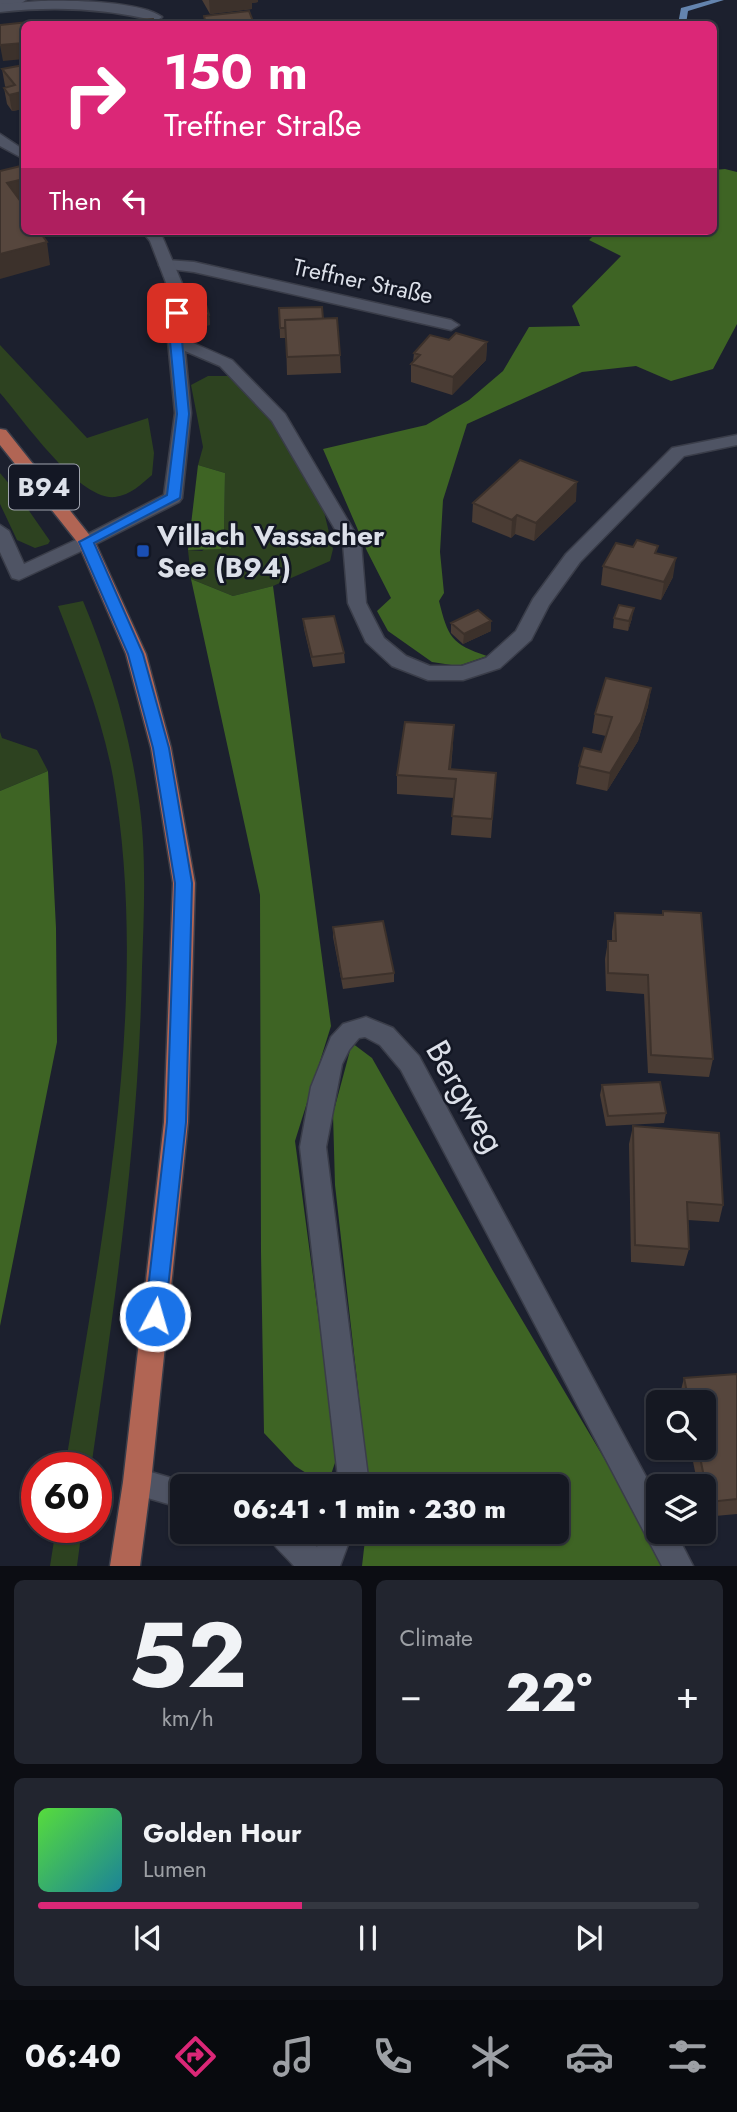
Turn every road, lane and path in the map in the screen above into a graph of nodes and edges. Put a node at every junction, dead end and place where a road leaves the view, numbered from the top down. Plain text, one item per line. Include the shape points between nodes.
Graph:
1 (20, 0) edge
2 (0, 2) edge
3 (0, 8) edge
4 (156, 17) dead end
5 (3, 146) edge
6 (21, 154) edge
7 (153, 235) edge
8 (167, 265) junction
9 (265, 285) junction
10 (287, 302) dead end
11 (451, 325) dead end
12 (176, 341) junction
13 (0, 434) edge
14 (737, 440) edge
15 (0, 531) edge
16 (86, 542) junction
17 (354, 1474) edge
18 (137, 1482) junction
19 (170, 1491) edge
20 (646, 1506) edge
21 (295, 1544) edge
22 (333, 1544) edge
23 (666, 1544) edge
24 (125, 1566) edge
25 (313, 1566) edge
26 (325, 1566) edge
27 (678, 1566) edge

1 - 2 street
3 - 4 street via 90,3
5 - 6 street
7 - 8 street
8 - 9 street, Treffner Straße
8 - 12 street via 178,293
9 - 10 street, Treffner Straße
9 - 11 street, Treffner Straße
12 - 14 street via 226,363 279,418 352,543 357,603 376,642 399,661 428,673 463,673 493,663 524,635 540,603 573,558 678,452
12 - 16 street via 183,414 173,498
13 - 16 main road, B94
15 - 16 street via 19,573
16 - 18 main road, B94 via 136,654 161,748 184,883 176,1122
17 - 20 street, Bergweg via 313,1147 322,1094 339,1041 358,1027 384,1034 410,1063
18 - 19 street
18 - 24 main road, B94
21 - 25 street
22 - 26 street
23 - 27 street, Bergweg

